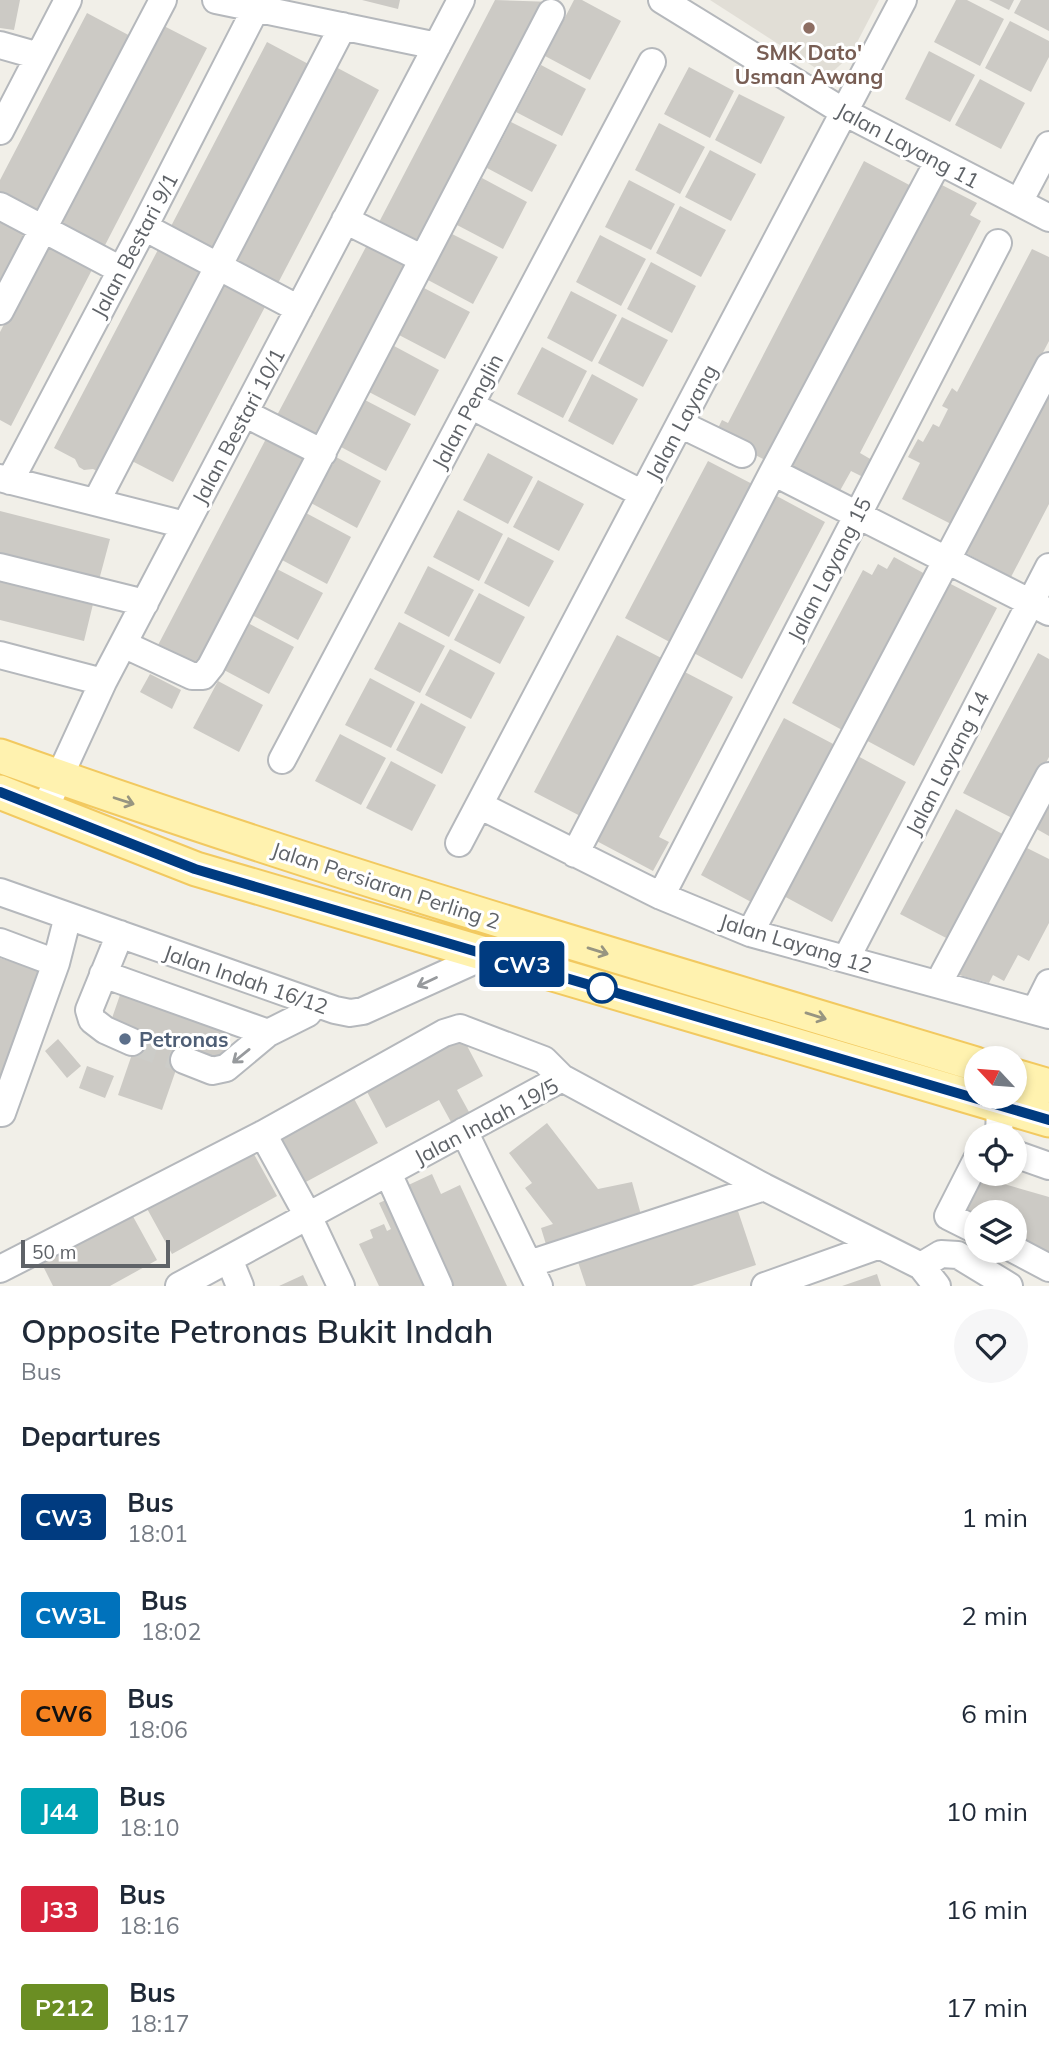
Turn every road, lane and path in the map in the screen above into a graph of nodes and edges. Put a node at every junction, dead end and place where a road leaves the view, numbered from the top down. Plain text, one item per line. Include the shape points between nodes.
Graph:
1 (68, 0) edge
2 (163, 0) edge
3 (216, 0) edge
4 (461, 0) edge
5 (662, 0) edge
6 (903, 0) edge
7 (256, 8) junction
8 (551, 13) dead end
9 (343, 26) junction
10 (0, 45) edge
11 (437, 46) junction
12 (39, 56) junction
13 (652, 62) dead end
14 (844, 112) junction
15 (0, 131) edge
16 (1049, 145) edge
17 (938, 162) junction
18 (1020, 202) junction
19 (0, 206) edge
20 (1049, 218) edge
21 (345, 220) junction
22 (144, 227) junction
23 (43, 228) junction
24 (998, 243) dead end
25 (423, 259) junction
26 (217, 266) junction
27 (121, 270) junction
28 (299, 309) junction
29 (0, 311) edge
30 (1049, 366) edge
31 (470, 405) junction
32 (244, 413) junction
33 (680, 424) junction
34 (323, 453) junction
35 (742, 454) dead end
36 (773, 472) junction
37 (5, 479) edge
38 (643, 494) junction
39 (96, 502) junction
40 (857, 516) junction
41 (185, 525) junction
42 (946, 561) junction
43 (0, 567) edge
44 (1049, 567) edge
45 (145, 603) junction
46 (1040, 607) edge
47 (123, 644) junction
48 (0, 655) edge
49 (103, 682) junction
50 (0, 757) edge
51 (282, 760) dead end
52 (1049, 776) edge
53 (60, 778) junction
54 (0, 792) edge
55 (479, 805) junction
56 (45, 808) junction
57 (459, 844) dead end
58 (575, 854) junction
59 (0, 892) edge
60 (661, 896) junction
61 (68, 916) junction
62 (750, 933) junction
63 (120, 934) junction
64 (0, 942) edge
65 (489, 954) junction
66 (846, 959) junction
67 (56, 963) junction
68 (103, 974) junction
69 (1049, 983) edge
70 (938, 984) junction
71 (314, 1003) junction
72 (1042, 1013) edge
73 (268, 1033) junction
74 (132, 1042) tunnel mouth
75 (184, 1060) tunnel mouth
76 (964, 1060) edge
77 (562, 1078) junction
78 (1027, 1080) edge
79 (1049, 1086) edge
80 (0, 1112) edge
81 (1049, 1120) edge
82 (1000, 1121) edge
83 (464, 1131) junction
84 (263, 1134) junction
85 (1027, 1158) edge
86 (1049, 1166) edge
87 (388, 1173) junction
88 (964, 1185) edge
89 (764, 1186) junction
90 (308, 1216) junction
91 (964, 1224) edge
92 (877, 1246) junction
93 (1027, 1256) edge
94 (229, 1259) junction
95 (1049, 1268) edge
96 (0, 1269) edge
97 (534, 1275) edge
98 (929, 1276) edge
99 (179, 1286) edge
100 (240, 1286) edge
101 (341, 1286) edge
102 (439, 1286) edge
103 (765, 1286) edge
104 (1009, 1286) edge

1 - 12 street
2 - 23 street
3 - 7 street
4 - 11 street, Jalan Bestari 10/1
5 - 14 street, Jalan Layang 11
6 - 14 street, Jalan Layang
7 - 9 street
7 - 22 street, Jalan Bestari 9/1
8 - 25 street
9 - 11 street
9 - 26 street
10 - 12 street
11 - 21 street, Jalan Bestari 10/1
12 - 15 street
13 - 31 street, Jalan Penglin
14 - 17 street, Jalan Layang 11
14 - 33 street, Jalan Layang
16 - 18 street
17 - 18 street, Jalan Layang 11
17 - 36 street
18 - 20 street, Jalan Layang 11
19 - 23 street
21 - 25 street
21 - 28 street, Jalan Bestari 10/1
22 - 26 street
22 - 27 street, Jalan Bestari 9/1
23 - 27 street
23 - 29 street
24 - 40 street, Jalan Layang 15
25 - 34 street
26 - 28 street
26 - 39 street
27 - 37 street, Jalan Bestari 9/1
28 - 32 street, Jalan Bestari 10/1
30 - 42 street
31 - 38 street
31 - 51 street, Jalan Penglin
32 - 34 street
32 - 41 street, Jalan Bestari 10/1
33 - 35 street
33 - 38 street, Jalan Layang
34 - 47 street via 203,676 192,676
36 - 40 street
36 - 58 street
37 - 39 street
38 - 55 street, Jalan Layang
39 - 41 street
40 - 42 street
40 - 60 street, Jalan Layang 15
41 - 45 street, Jalan Bestari 10/1
42 - 46 street
42 - 62 street
43 - 45 street
44 - 46 street, Jalan Layang 14
45 - 47 street, Jalan Bestari 10/1
46 - 66 street, Jalan Layang 14
47 - 49 street, Jalan Bestari 10/1
48 - 49 street
49 - 53 street, Jalan Bestari 10/1
50 - 53 main road, Jalan Persiaran Perling 2
52 - 70 street
53 - 56 street, Jalan Bestari 10/1
53 -> 76 main road, Jalan Persiaran Perling 2 via 490,918
54 - 56 main road, Jalan Persiaran Perling 2
55 - 57 street, Jalan Layang
55 - 58 street, Jalan Layang 12
56 - 65 main road, Jalan Persiaran Perling 2 via 195,869
58 - 60 street, Jalan Layang 12
59 - 61 street, Jalan Indah 16/12
60 - 62 street, Jalan Layang 12
61 - 63 street, Jalan Indah 16/12
61 - 67 street
62 - 66 street, Jalan Layang 12
63 - 68 street
63 - 71 street, Jalan Indah 16/12
64 - 67 street
65 -> 71 street, Jalan Indah 16/12 via 363,1011 343,1012
65 - 82 main road, Jalan Persiaran Perling 2
66 - 70 street, Jalan Layang 12
67 - 80 street
68 - 73 street
68 - 74 street via 89,1010 92,1020
69 - 72 street
70 - 72 street, Jalan Layang 12
71 - 73 street via 308,1013
73 -> 75 street via 226,1068 212,1071
77 - 83 street, Jalan Indah 19/5
77 - 84 street via 544,1060 460,1028 444,1032
77 - 89 street, Jalan Indah 19/5
78 - 79 main road
81 - 82 main road, Jalan Persiaran Perling 2
83 - 87 street, Jalan Indah 19/5
83 - 97 street
84 - 90 street
84 - 96 street
85 - 86 street
87 - 90 street, Jalan Indah 19/5
87 - 102 street
88 - 91 street via 948,1216
89 - 92 street, Jalan Indah 19/5
89 - 97 street
90 - 94 street, Jalan Indah 19/5
90 - 101 street
92 - 98 street, Jalan Indah 19/5
92 - 103 street
93 - 95 street
94 - 99 street, Jalan Indah 19/5
94 - 100 street
98 - 104 street via 941,1254 958,1255

